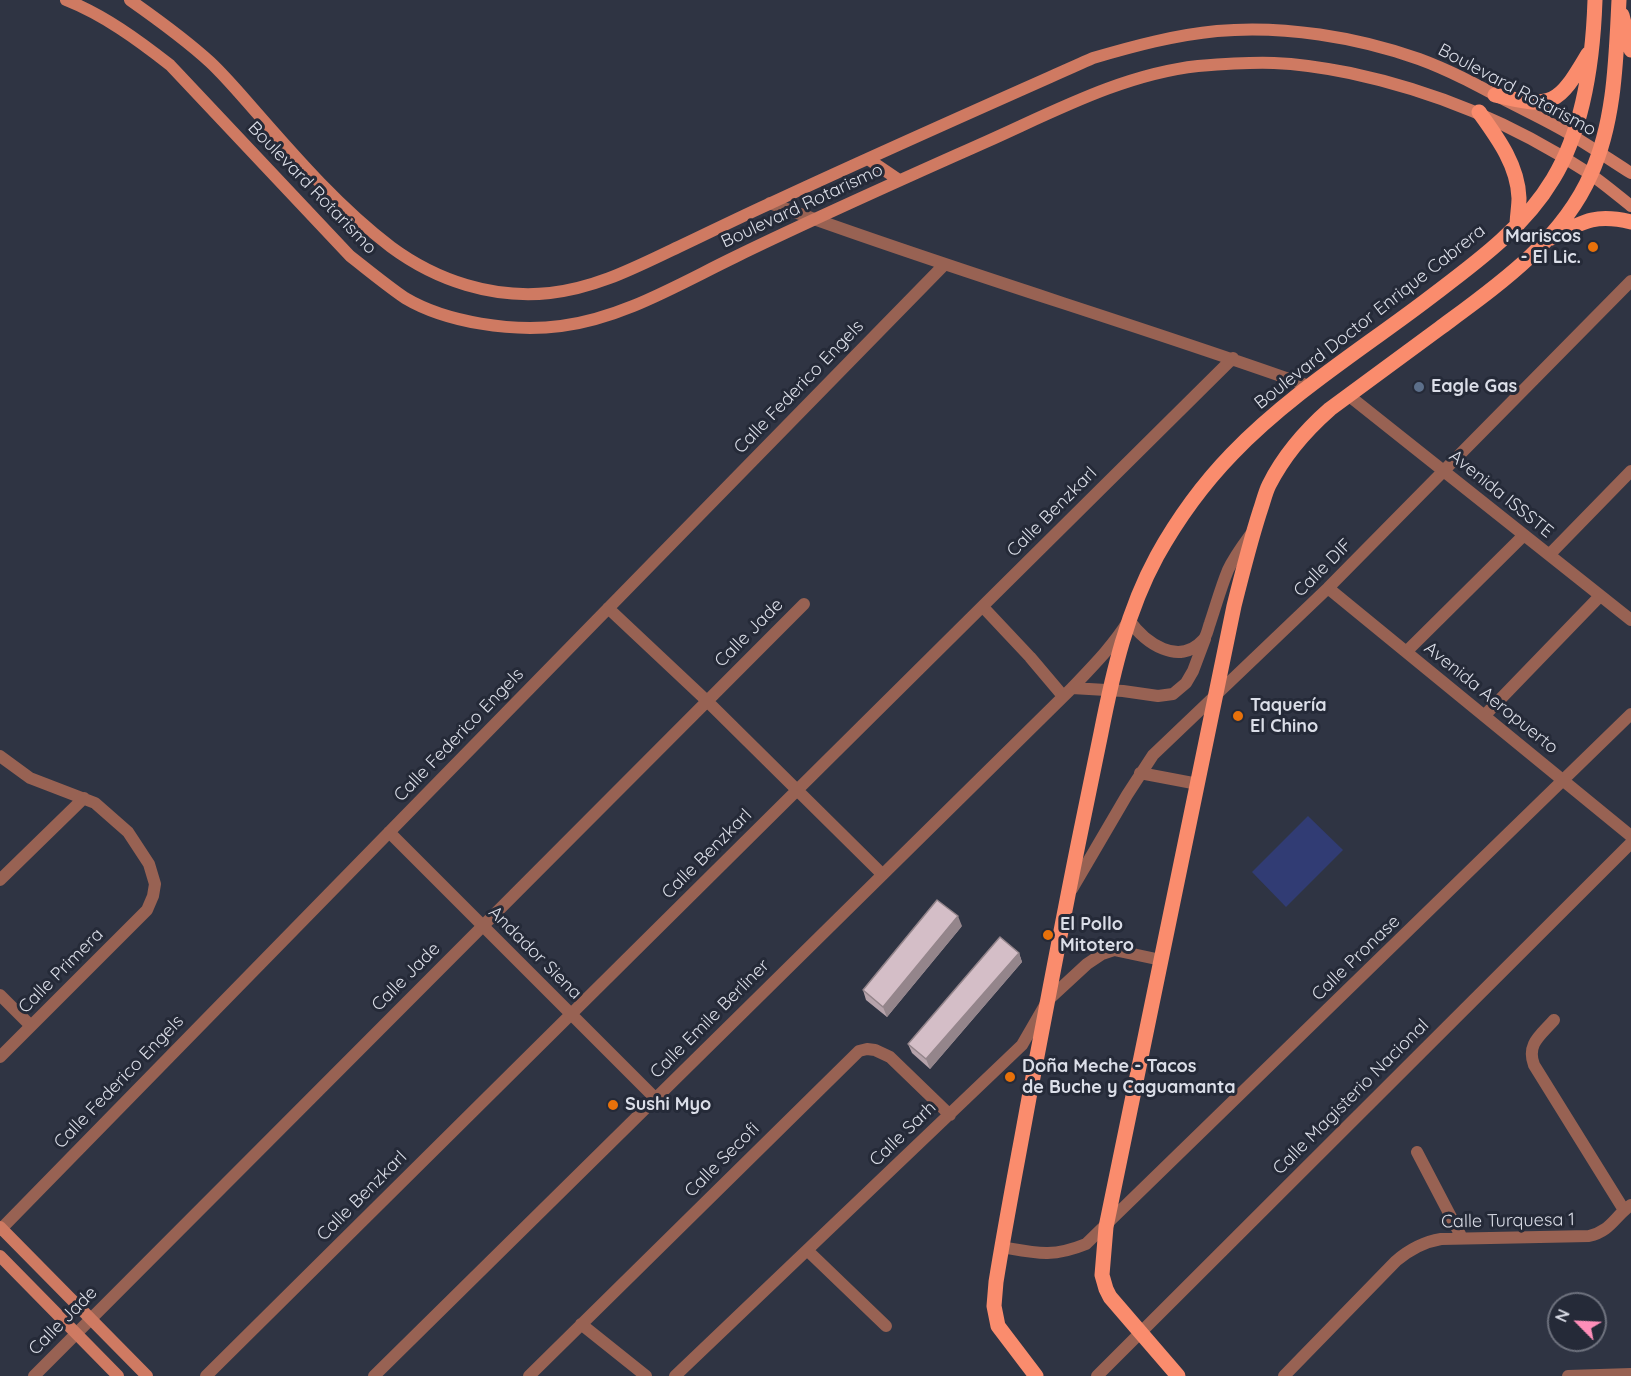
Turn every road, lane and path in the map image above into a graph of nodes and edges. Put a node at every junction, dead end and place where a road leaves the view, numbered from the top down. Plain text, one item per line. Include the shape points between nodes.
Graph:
1 (66, 0) edge
2 (130, 0) edge
3 (1595, 0) edge
4 (1619, 1) edge
5 (1593, 46) junction
6 (1631, 50) edge
7 (1495, 94) junction
8 (1479, 112) junction
9 (1573, 136) junction
10 (1599, 153) junction
11 (1565, 158) junction
12 (868, 159) junction
13 (1631, 173) edge
14 (1591, 175) junction
15 (899, 180) junction
16 (770, 203) junction
17 (1631, 206) edge
18 (813, 219) junction
19 (1631, 222) edge
20 (1517, 226) junction
21 (1543, 243) junction
22 (944, 265) junction
23 (1631, 281) edge
24 (1233, 358) junction
25 (1309, 386) junction
26 (1348, 396) junction
27 (1444, 471) junction
28 (1631, 471) edge
29 (1254, 531) junction
30 (1524, 536) junction
31 (1549, 555) junction
32 (1328, 588) junction
33 (1600, 596) junction
34 (804, 603) dead end
35 (982, 607) junction
36 (608, 608) junction
37 (1129, 620) junction
38 (1631, 620) edge
39 (1204, 639) junction
40 (1406, 652) junction
41 (1110, 690) junction
42 (1068, 692) junction
43 (1216, 697) junction
44 (707, 701) junction
45 (1631, 714) edge
46 (1484, 716) junction
47 (0, 756) edge
48 (1140, 773) junction
49 (1563, 781) junction
50 (1198, 784) junction
51 (797, 790) junction
52 (84, 798) junction
53 (389, 832) junction
54 (1631, 836) edge
55 (1631, 843) edge
56 (882, 874) junction
57 (0, 880) edge
58 (1067, 899) junction
59 (483, 926) junction
60 (1161, 960) junction
61 (0, 995) edge
62 (1048, 1000) junction
63 (571, 1014) junction
64 (1554, 1020) dead end
65 (31, 1026) junction
66 (0, 1057) edge
67 (655, 1098) junction
68 (950, 1115) junction
69 (1417, 1152) dead end
70 (1627, 1208) edge
71 (1106, 1227) junction
72 (0, 1228) edge
73 (1462, 1238) junction
74 (1001, 1247) junction
75 (808, 1251) junction
76 (0, 1256) edge
77 (90, 1319) junction
78 (581, 1324) junction
79 (886, 1326) dead end
80 (1141, 1333) junction
81 (76, 1334) junction
82 (1631, 1374) edge
83 (34, 1376) edge
84 (118, 1376) edge
85 (147, 1376) edge
86 (206, 1376) edge
87 (374, 1376) edge
88 (529, 1376) edge
89 (646, 1376) edge
90 (675, 1376) edge
91 (1036, 1376) edge
92 (1097, 1376) edge
93 (1178, 1376) edge
94 (1284, 1376) edge
95 (1568, 1376) edge

1 - 18 street, Boulevard Rotarismo via 136,39 170,65 350,256 408,299 436,312 499,326 558,327 590,321 627,309
2 - 16 street, Boulevard Rotarismo via 211,63 325,189 365,226 410,260 459,283 522,294 575,289 615,277
3 - 5 main road, Boulevard Doctor Enrique Cabrera
4 - 6 main road
4 - 10 main road via 1609,116
5 - 7 main road via 1563,93 1553,99 1541,103
5 - 9 main road, Boulevard Doctor Enrique Cabrera
7 - 9 street, Boulevard Rotarismo
7 - 12 street, Boulevard Rotarismo via 1421,60 1356,41 1270,30 1219,31 1177,36 1093,58
8 - 11 street, Boulevard Rotarismo
8 - 15 street, Boulevard Rotarismo via 1385,80 1317,67 1274,63 1196,66 1100,91
8 - 20 main road via 1513,170 1519,196
9 - 10 street, Boulevard Rotarismo
9 - 11 main road, Boulevard Doctor Enrique Cabrera
10 - 13 street, Boulevard Rotarismo
10 - 14 main road
11 - 14 street, Boulevard Rotarismo
11 - 20 main road, Boulevard Doctor Enrique Cabrera
12 - 15 street
12 - 16 street, Boulevard Rotarismo
14 - 17 street, Boulevard Rotarismo
14 - 21 main road via 1574,207
15 - 18 street, Boulevard Rotarismo
16 - 18 street
18 - 22 street
19 - 21 main road via 1595,218
20 - 25 main road, Boulevard Doctor Enrique Cabrera via 1462,273
21 - 26 main road via 1500,283
22 - 24 street
22 - 36 street, Calle Federico Engels
23 - 27 street, Calle DIF
24 - 25 street
24 - 35 street, Calle Benzkarl
25 - 37 main road, Boulevard Doctor Enrique Cabrera via 1230,456 1206,485 1158,555
26 - 27 street, Avenida ISSSTE
26 - 29 main road via 1312,425 1281,464 1268,487
27 - 30 street, Avenida ISSSTE
27 - 32 street, Calle DIF
28 - 31 street
29 - 39 street via 1228,569
29 - 43 main road
30 - 31 street, Avenida ISSSTE
30 - 40 street
31 - 33 street, Avenida ISSSTE
32 - 40 street, Avenida Aeropuerto
32 - 43 street, Calle DIF
33 - 38 street, Avenida ISSSTE
33 - 46 street
34 - 44 street, Calle Jade
35 - 42 street
35 - 51 street, Calle Benzkarl
36 - 44 street
36 - 53 street, Calle Federico Engels
37 - 39 street via 1146,639 1170,652 1186,651
37 - 41 main road, Boulevard Doctor Enrique Cabrera
37 - 42 street, Calle Emile Berliner via 1102,658
39 - 41 street via 1190,677 1173,694
40 - 46 street, Avenida Aeropuerto
41 - 42 street
41 - 58 main road, Boulevard Doctor Enrique Cabrera
42 - 56 street, Calle Emile Berliner
43 - 48 street, Calle DIF via 1153,755
43 - 50 main road
44 - 51 street
44 - 59 street, Calle Jade
45 - 49 street, Calle Pronase
46 - 49 street, Avenida Aeropuerto
47 - 52 street via 30,778
48 - 50 street
48 - 58 street, Calle DIF
49 - 54 street, Avenida Aeropuerto
49 - 71 street, Calle Pronase
50 - 60 main road
51 - 56 street
51 - 63 street, Calle Benzkarl
52 - 57 street
52 - 65 street, Calle Primera via 128,832 149,864 155,884 153,896 147,910
53 - 59 street, Andador Siena
53 - 72 street, Calle Federico Engels
55 - 80 street, Calle Magisterio Nacional
56 - 67 street, Calle Emile Berliner
58 - 62 main road, Boulevard Doctor Enrique Cabrera
59 - 63 street, Andador Siena
59 - 77 street, Calle Jade
60 - 62 street, Calle Sarh via 1114,950 1102,954
60 - 71 main road
61 - 65 street
62 - 68 street, Calle Sarh via 1022,1045
62 - 74 main road, Boulevard Doctor Enrique Cabrera
63 - 67 street, Andador Siena
63 - 86 street, Calle Benzkarl
64 - 70 street via 1533,1044 1534,1065
65 - 66 street, Calle Primera
67 - 87 street, Calle Emile Berliner
68 - 75 street, Calle Sarh
68 - 78 street, Calle Secofi via 890,1057 875,1050 859,1051
69 - 73 street
70 - 73 street, Calle Turquesa 1 via 1608,1228 1589,1236
71 - 74 street, Calle Pronase via 1071,1251 1033,1253
71 - 80 main road via 1101,1275 1110,1297
72 - 77 street
73 - 94 street, Calle Turquesa 1 via 1428,1241 1396,1260
74 - 91 main road, Boulevard Doctor Enrique Cabrera via 994,1306 998,1326
75 - 79 street
75 - 90 street, Calle Sarh
76 - 81 street
77 - 81 street, Calle Jade
77 - 85 street
78 - 88 street, Calle Secofi
78 - 89 street
80 - 92 street, Calle Magisterio Nacional
80 - 93 main road
81 - 83 street, Calle Jade
81 - 84 street
82 - 95 street

